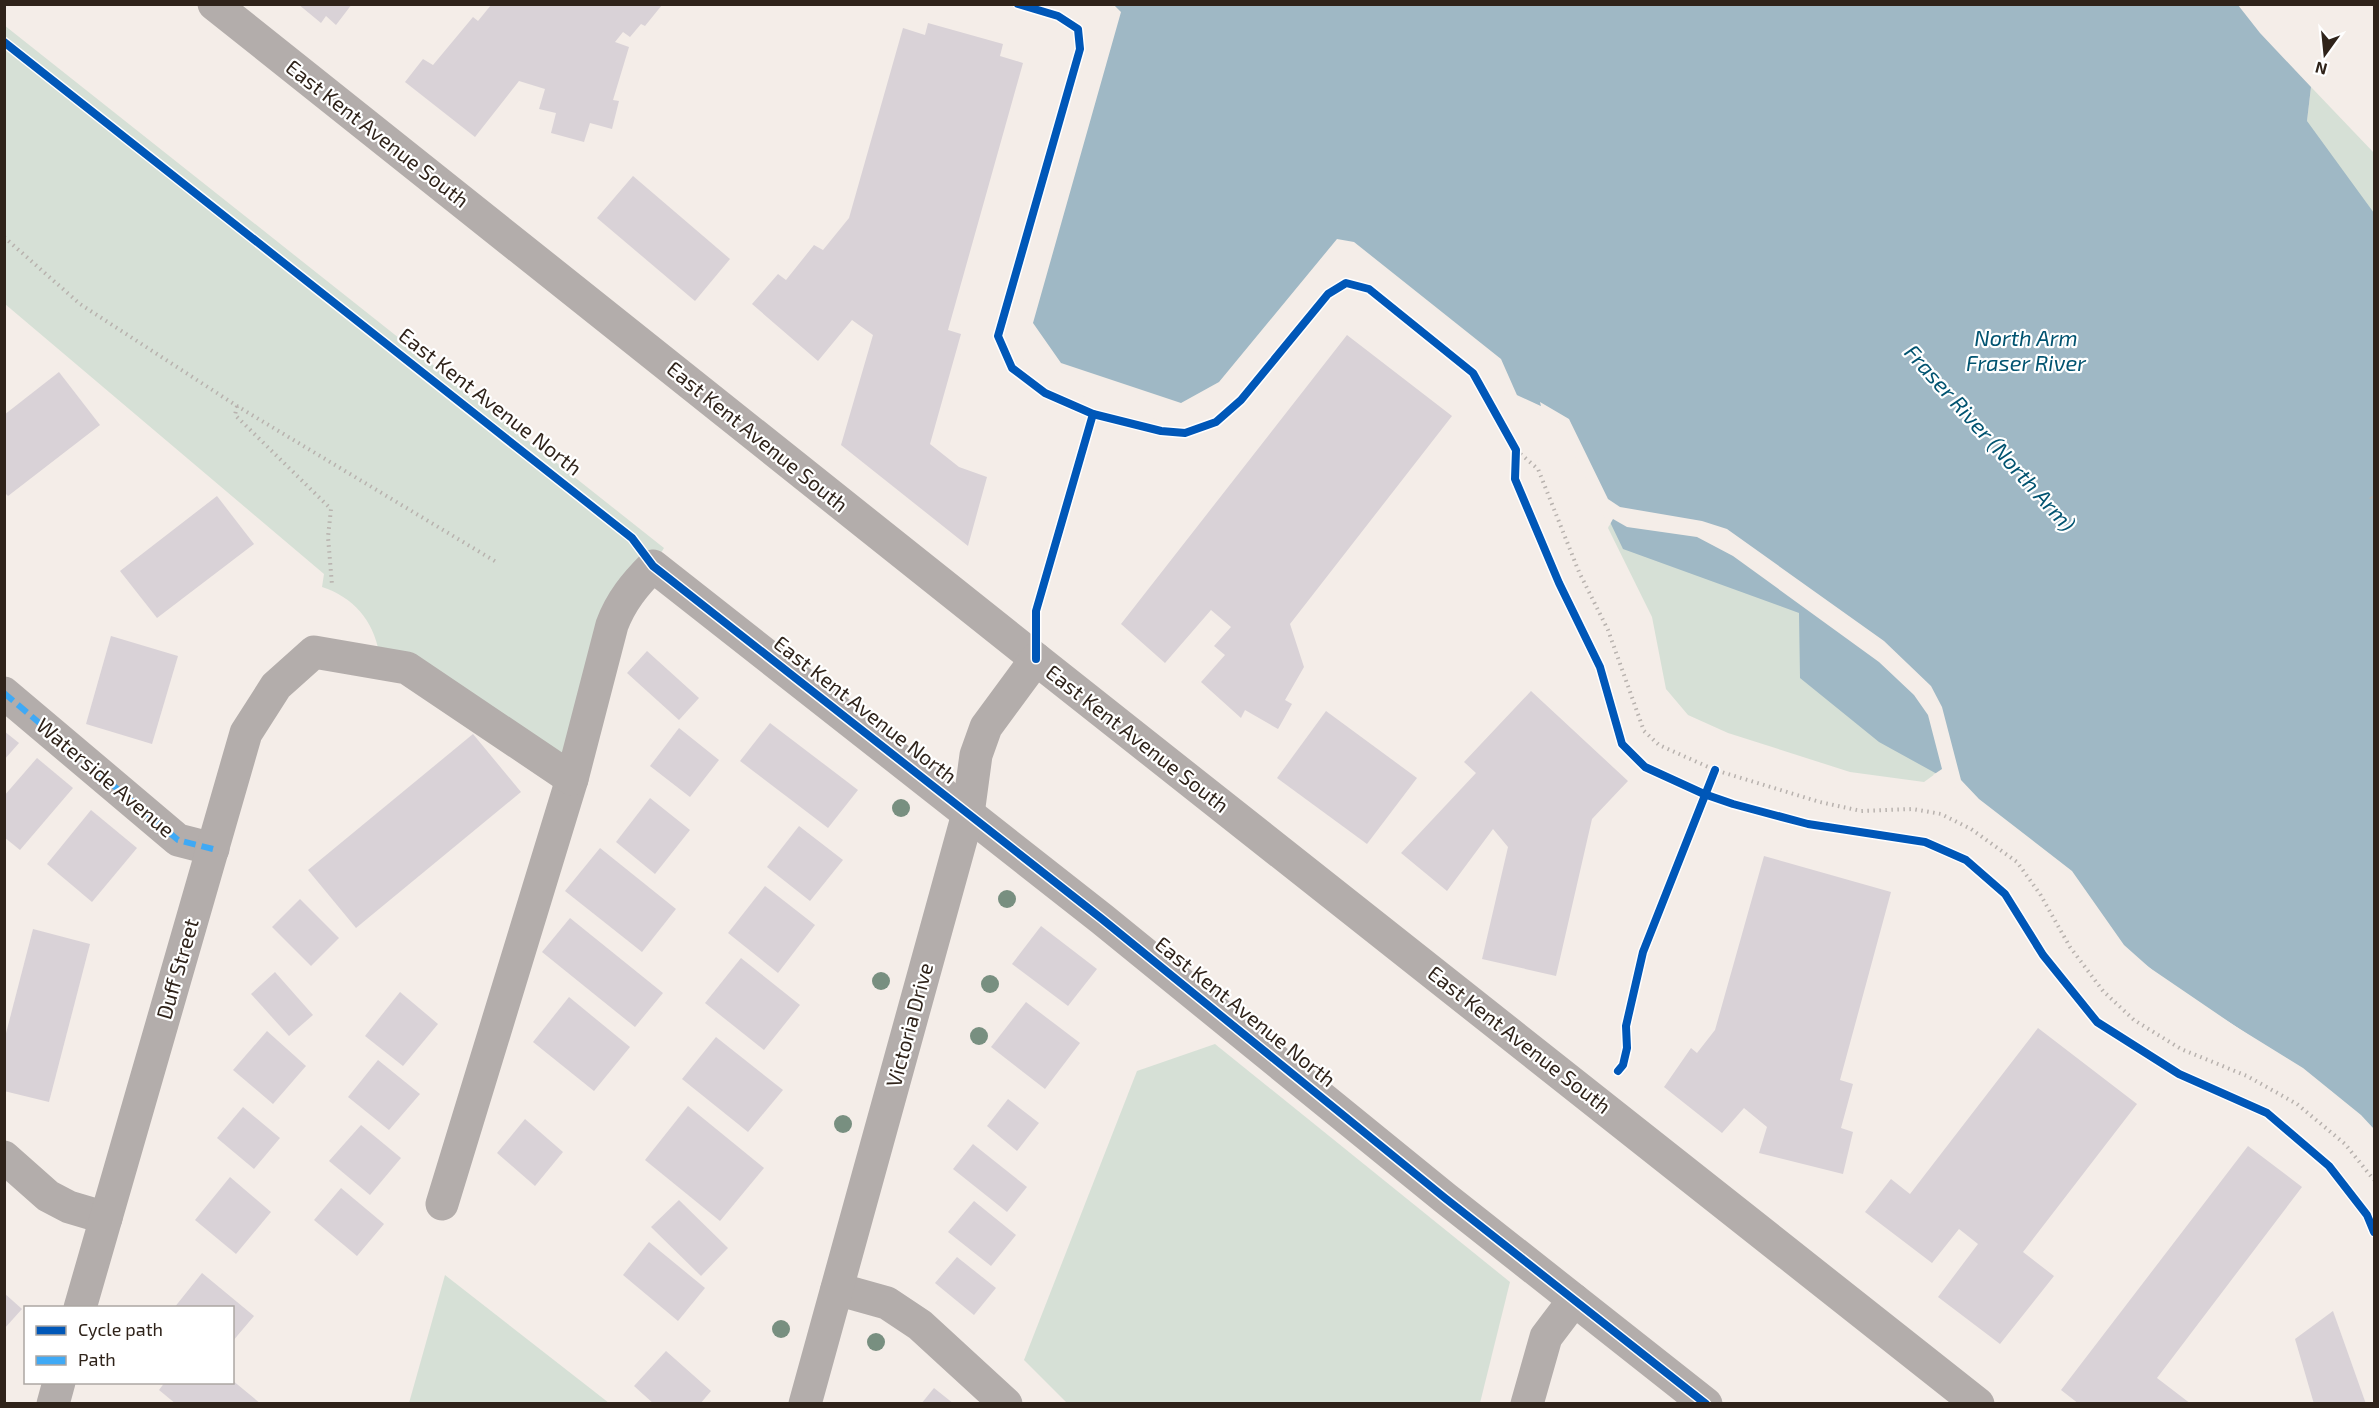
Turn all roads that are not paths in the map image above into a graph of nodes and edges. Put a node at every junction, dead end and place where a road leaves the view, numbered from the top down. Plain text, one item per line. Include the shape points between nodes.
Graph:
1 (214, 4) edge
2 (1036, 659) junction
3 (4, 693) edge
4 (572, 779) junction
5 (968, 814) junction
6 (213, 849) junction
7 (4, 1158) edge
8 (442, 1204) dead end
9 (106, 1218) junction
10 (837, 1289) junction
11 (1574, 1300) junction
12 (81, 1306) edge
13 (59, 1384) edge
14 (53, 1404) edge
15 (805, 1404) edge
16 (1006, 1404) edge
17 (1527, 1404) edge
18 (1706, 1404) edge
19 (1977, 1404) edge

1 - 2 street, East Kent Avenue South
2 - 5 street, Victoria Drive via 986,727 976,755
2 - 19 street, East Kent Avenue South
3 - 6 street, Waterside Avenue via 178,840
4 - 5 street, East Kent Avenue North via 612,625 633,585 653,566
4 - 6 street, Duff Street via 407,668 314,652 276,686 246,734
4 - 8 street
5 - 10 street, Victoria Drive
5 - 11 street, East Kent Avenue North
6 - 9 street, Duff Street
7 - 9 street via 48,1196
9 - 12 street, Duff Street
10 - 15 street, Victoria Drive
10 - 16 street via 887,1303 920,1325
11 - 17 street via 1546,1337
11 - 18 street, East Kent Avenue North
13 - 14 street

